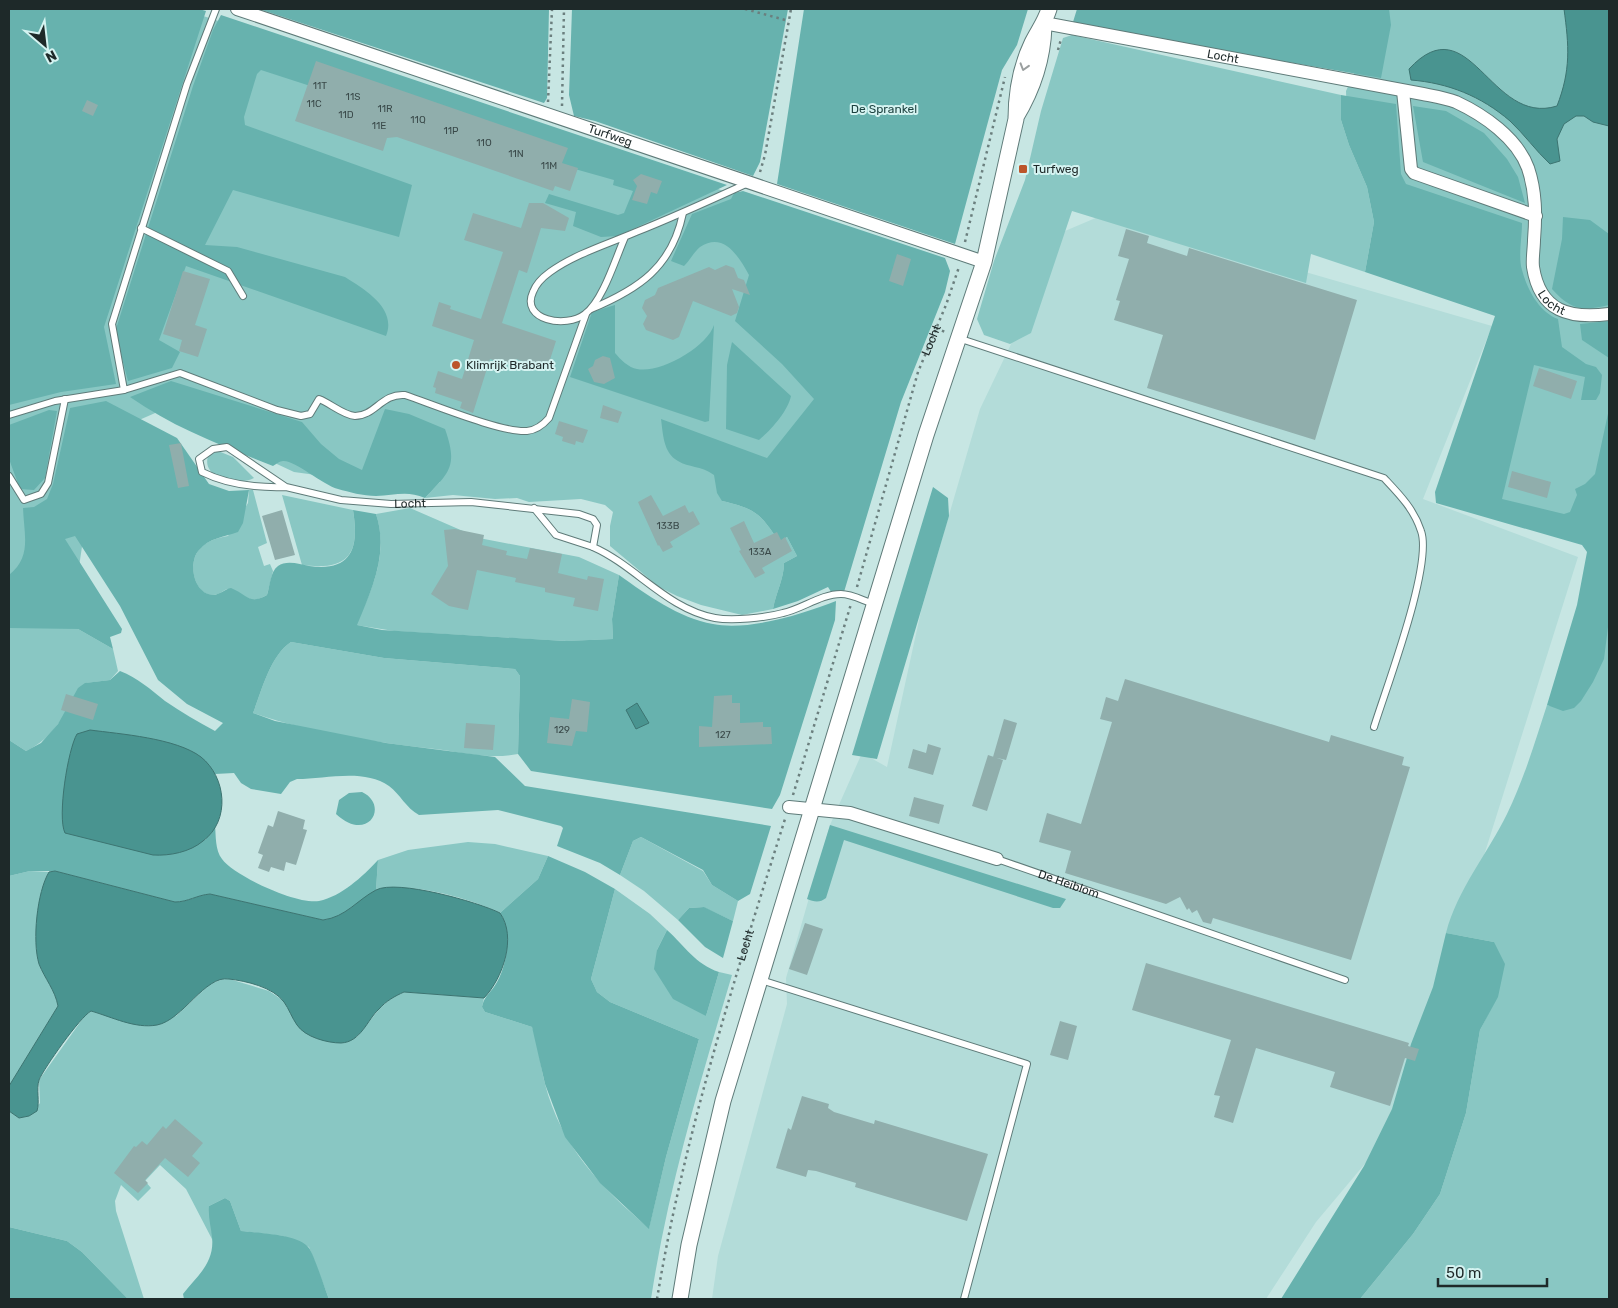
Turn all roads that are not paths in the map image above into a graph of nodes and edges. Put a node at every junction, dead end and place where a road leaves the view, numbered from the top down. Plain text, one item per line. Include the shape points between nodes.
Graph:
1 (216, 9) edge
2 (237, 9) edge
3 (1046, 16) edge
4 (1403, 91) junction
5 (752, 183) junction
6 (683, 213) junction
7 (1536, 216) junction
8 (141, 228) junction
9 (625, 237) junction
10 (984, 262) junction
11 (242, 296) dead end
12 (588, 312) junction
13 (1609, 314) edge
14 (957, 338) junction
15 (124, 390) junction
16 (65, 399) junction
17 (9, 415) edge
18 (9, 476) edge
19 (286, 487) junction
20 (534, 508) junction
21 (594, 547) junction
22 (874, 604) junction
23 (1374, 727) dead end
24 (789, 807) road end
25 (812, 809) junction
26 (997, 859) joint
27 (759, 980) junction
28 (1345, 980) dead end
29 (680, 1299) edge
30 (964, 1299) edge

1 - 8 lane via 187,84
2 - 5 street, Turfweg
3 - 4 street, Locht
3 - 10 street, Locht via 1043,48 1028,98 1016,119
4 - 7 street, Locht via 1455,102 1487,120 1506,136 1527,167 1535,194
4 - 7 street via 1414,173
5 - 6 lane
5 - 10 street, Turfweg
6 - 9 lane
6 - 12 lane via 671,249 655,272 640,285
7 - 13 street, Locht via 1533,267 1542,294 1563,312 1583,317
8 - 11 lane via 228,271
8 - 15 lane via 112,324
9 - 12 lane via 602,290
9 - 12 lane via 550,271 532,293 530,302 534,310 550,320 562,323
10 - 14 street, Locht
12 - 15 lane via 549,418 540,427 527,431 478,420 397,394 356,416 319,399 310,414 301,416 180,373
14 - 22 street, Locht
14 - 23 lane via 1384,478 1410,507 1422,532 1421,577
15 - 16 lane
16 - 17 lane
16 - 18 lane via 48,483 41,494 24,500
19 - 19 lane, Locht via 227,447 213,449 199,459 202,472 215,479 258,488
19 - 20 lane, Locht via 341,500 391,504 471,502
20 - 21 lane via 556,535
20 - 21 lane, Locht via 593,519 596,525
21 - 22 lane via 611,555 680,606 715,618 784,613 842,594
22 - 25 street, Locht
24 - 25 street, De Heiblom
25 - 26 street, De Heiblom via 850,814
25 - 27 street, Locht
26 - 28 lane, De Heiblom
27 - 29 street, Locht via 708,1159 688,1245
27 - 30 lane via 1027,1064

